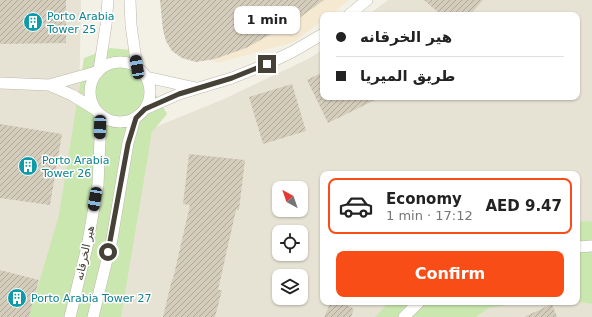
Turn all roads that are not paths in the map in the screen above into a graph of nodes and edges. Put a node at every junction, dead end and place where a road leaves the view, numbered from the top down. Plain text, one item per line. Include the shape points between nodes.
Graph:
1 (108, 0) edge
2 (130, 0) edge
3 (367, 0) edge
4 (353, 12) edge
5 (320, 36) edge
6 (137, 67) junction
7 (97, 71) junction
8 (146, 77) junction
9 (0, 83) edge
10 (48, 85) junction
11 (197, 88) junction
12 (145, 109) junction
13 (97, 112) junction
14 (136, 118) junction
15 (592, 246) edge
16 (580, 247) edge
17 (417, 305) edge
18 (70, 317) edge
19 (93, 317) edge
20 (404, 317) edge

1 - 7 street
2 - 6 street
3 - 4 street
5 - 11 street via 267,64
6 - 7 street via 120,62 108,64
6 - 8 street
7 - 10 street
7 - 13 street via 89,92
8 - 11 street
8 - 12 street via 150,93
9 - 10 street
10 - 13 street via 72,95
11 - 12 street
12 - 14 street
13 - 14 street via 115,122 126,122
13 - 18 street, هير الخرقانه via 98,185 87,247
14 - 19 street, هير الخرقانه via 128,144 112,239
15 - 16 street
17 - 20 street

